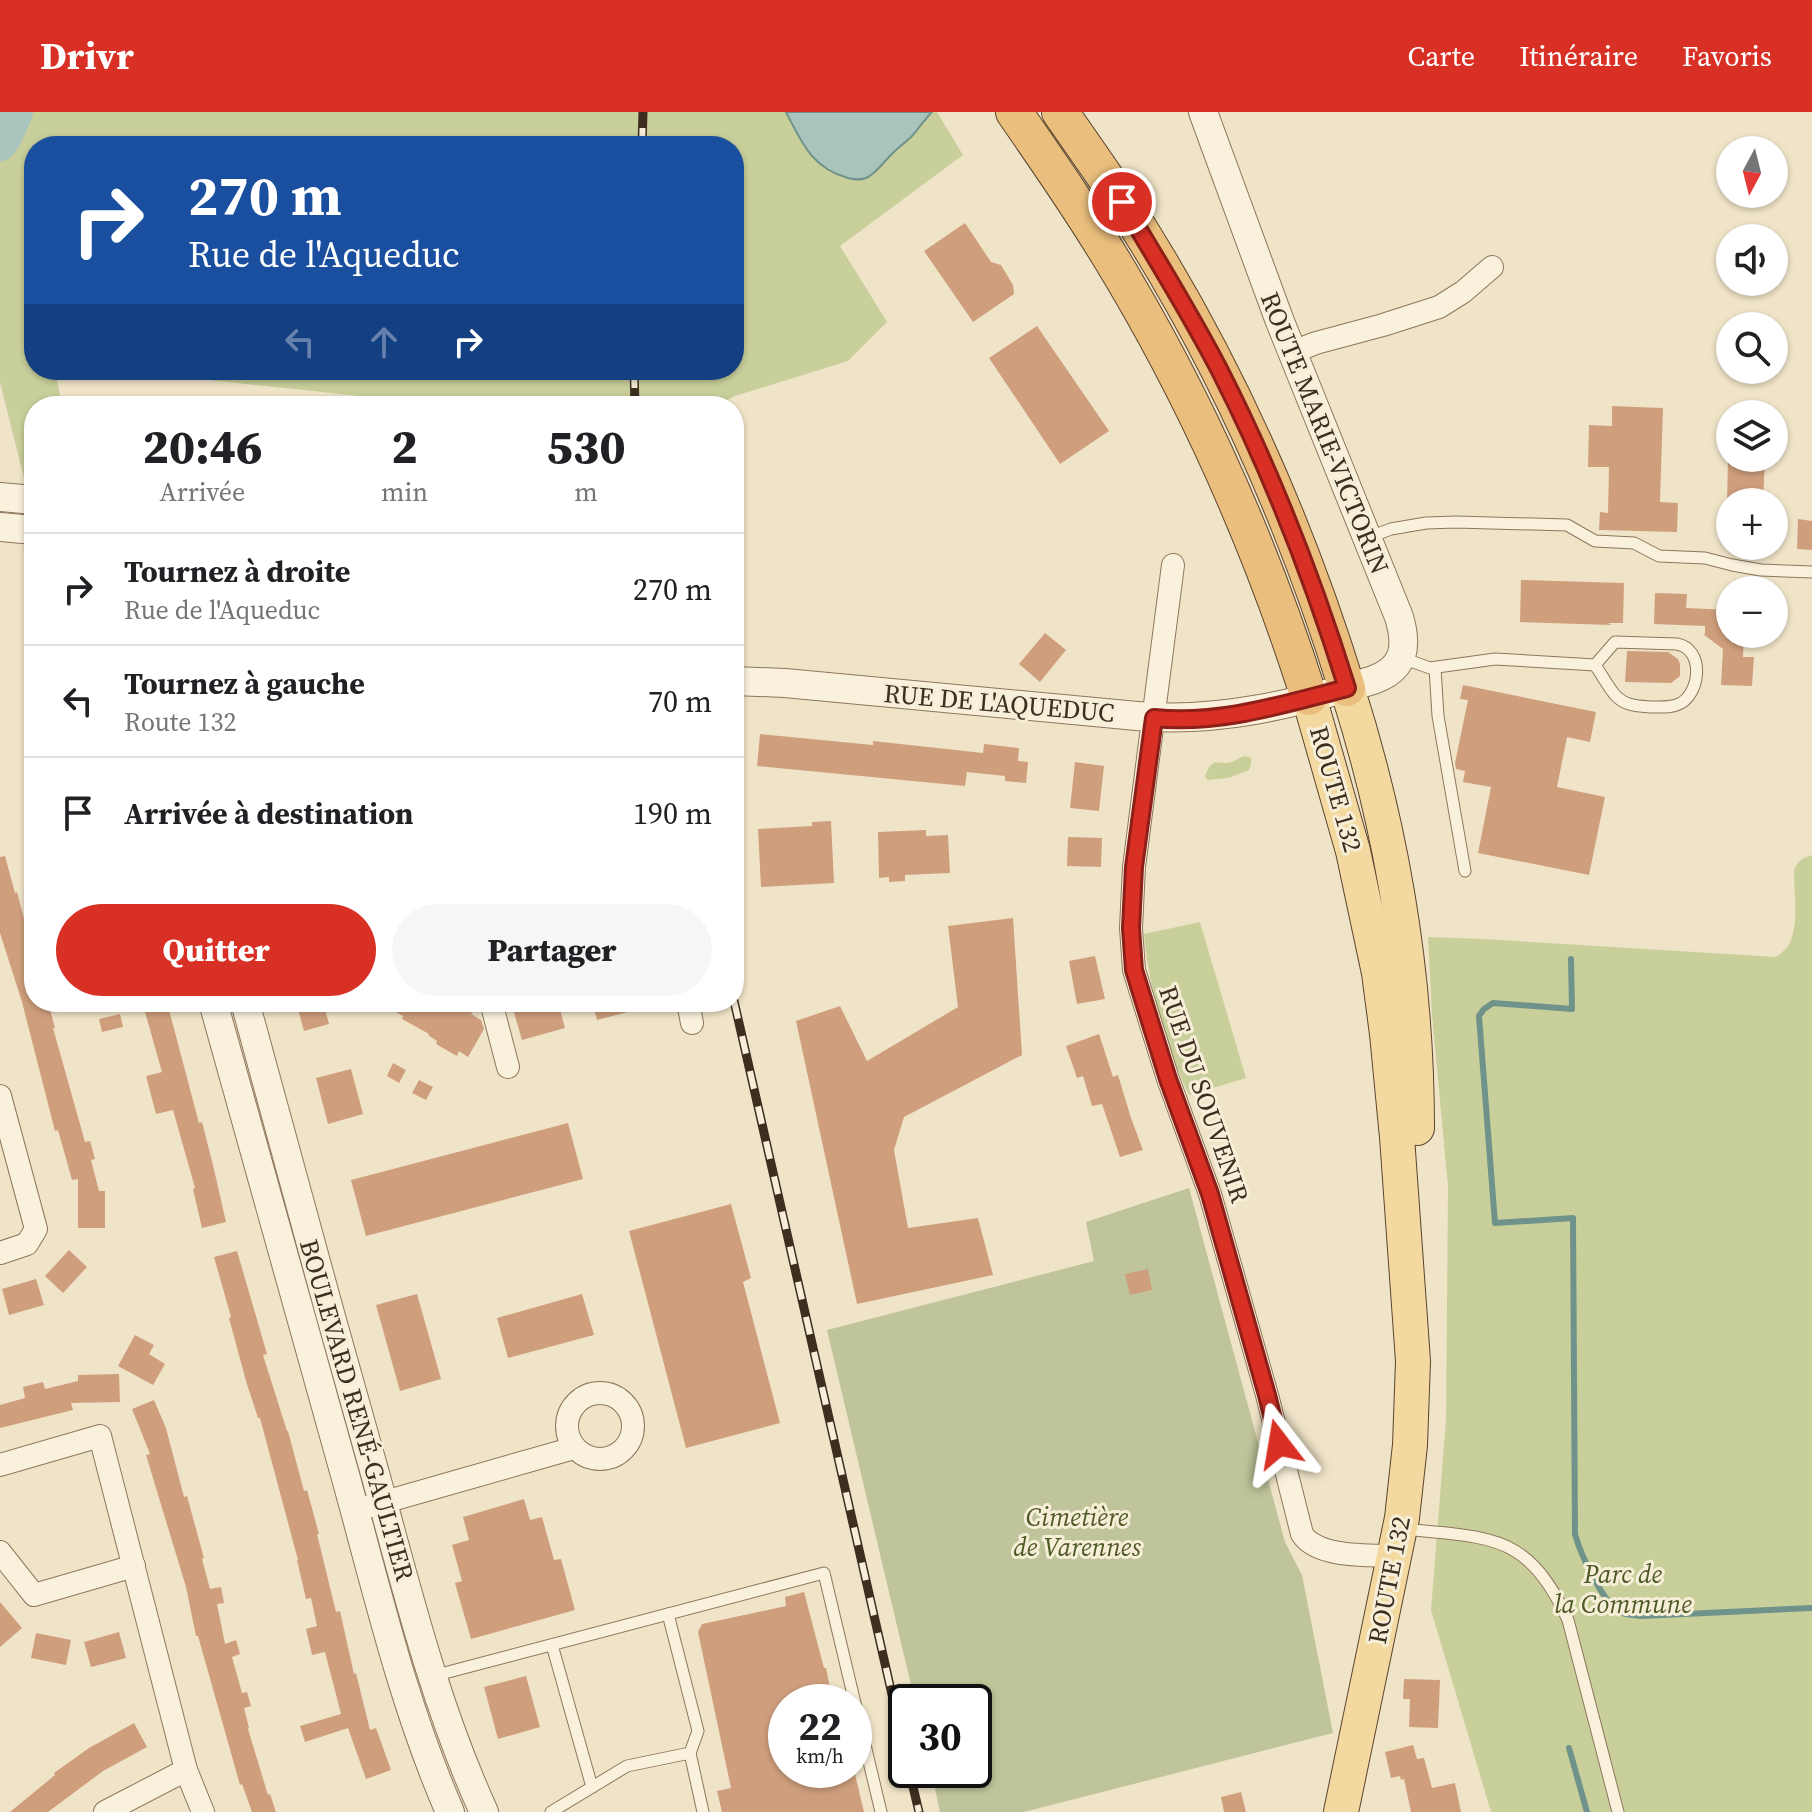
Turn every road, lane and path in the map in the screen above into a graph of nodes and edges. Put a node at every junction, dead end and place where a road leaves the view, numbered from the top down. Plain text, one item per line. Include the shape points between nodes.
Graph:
1 (1014, 112) edge
2 (1060, 112) edge
3 (1203, 112) edge
4 (1492, 267) dead end
5 (1293, 352) junction
6 (0, 497) edge
7 (24, 499) edge
8 (0, 527) edge
9 (24, 529) edge
10 (1367, 538) junction
11 (1173, 565) dead end
12 (1812, 572) edge
13 (1401, 658) junction
14 (1595, 665) junction
15 (1435, 668) junction
16 (744, 681) edge
17 (1347, 688) junction
18 (1309, 697) junction
19 (1154, 718) junction
20 (1465, 871) dead end
21 (216, 1012) edge
22 (247, 1012) edge
23 (494, 1012) edge
24 (508, 1067) dead end
25 (0, 1096) edge
26 (0, 1253) edge
27 (322, 1338) junction
28 (1413, 1345) junction
29 (574, 1448) dead end
30 (0, 1465) edge
31 (383, 1503) junction
32 (355, 1510) junction
33 (1397, 1542) junction
34 (0, 1552) edge
35 (134, 1566) junction
36 (668, 1614) junction
37 (552, 1645) junction
38 (433, 1676) junction
39 (403, 1684) junction
40 (690, 1753) junction
41 (186, 1770) junction
42 (592, 1787) junction
43 (105, 1812) edge
44 (203, 1812) edge
45 (450, 1812) edge
46 (484, 1812) edge
47 (551, 1812) edge
48 (703, 1812) edge
49 (881, 1812) edge
50 (1341, 1812) edge
51 (1618, 1812) edge

1 - 18 highway, ROUTE 132 via 1123,278 1197,413 1259,554
2 - 17 highway, ROUTE 132 via 1147,242 1230,392 1298,545
3 - 5 street, ROUTE MARIE-VICTORIN
4 - 5 street via 1439,307
5 - 10 street, ROUTE MARIE-VICTORIN
6 - 7 street
8 - 9 street
10 - 12 lane via 1426,523 1567,525 1595,541 1634,543 1659,556
10 - 13 street, ROUTE MARIE-VICTORIN via 1399,617
11 - 19 street, RUE DU SOUVENIR
13 - 15 lane
13 - 17 street via 1383,677
14 - 14 lane via 1629,704 1666,707 1689,696 1696,662 1682,645 1615,642
14 - 15 lane via 1495,659
15 - 20 lane via 1438,716
16 - 19 street, RUE DE L'AQUEDUC
17 - 18 street
17 - 28 main road, ROUTE 132 via 1390,850 1409,965 1417,1125
18 - 19 street, RUE DE L'AQUEDUC via 1230,714
18 - 28 main road, ROUTE 132 via 1353,851 1379,973
19 - 33 street, RUE DU SOUVENIR via 1132,890 1138,984 1210,1194 1302,1534 1310,1544 1358,1555
21 - 27 street, BOULEVARD RENÉ-GAULTIER via 273,1222
22 - 27 street, BOULEVARD RENÉ-GAULTIER
23 - 24 street
25 - 26 street via 36,1229 27,1244
27 - 31 street, BOULEVARD RENÉ-GAULTIER
27 - 32 street, BOULEVARD RENÉ-GAULTIER
28 - 33 main road, ROUTE 132 via 1410,1445
29 - 31 street
30 - 35 street via 100,1436
31 - 32 street
31 - 38 street, BOULEVARD RENÉ-GAULTIER
32 - 39 street, BOULEVARD RENÉ-GAULTIER
33 - 50 main road, ROUTE 132
33 - 51 lane via 1463,1536 1516,1551 1540,1573 1568,1620
34 - 35 street via 34,1595
35 - 41 street
36 - 37 lane
36 - 40 lane via 698,1731
36 - 49 lane via 824,1573
37 - 38 lane
37 - 42 lane
38 - 39 street
38 - 46 street, BOULEVARD RENÉ-GAULTIER
39 - 45 street, BOULEVARD RENÉ-GAULTIER
40 - 42 lane via 627,1766
40 - 48 lane
41 - 43 street
41 - 44 street
42 - 47 lane

